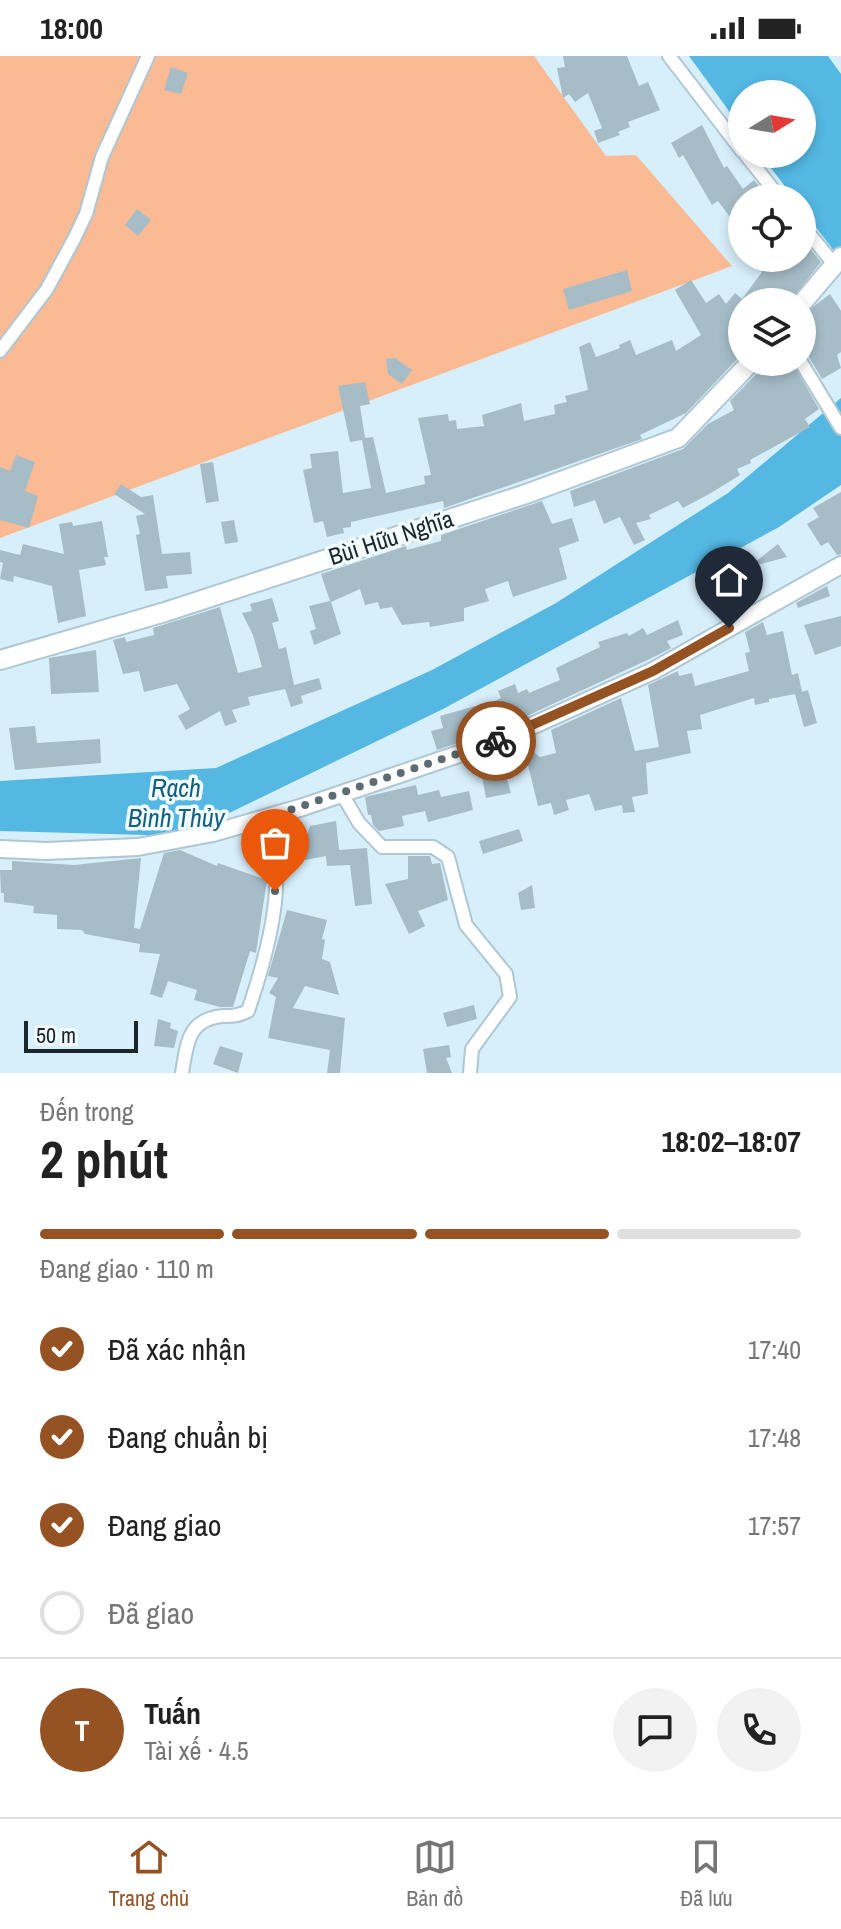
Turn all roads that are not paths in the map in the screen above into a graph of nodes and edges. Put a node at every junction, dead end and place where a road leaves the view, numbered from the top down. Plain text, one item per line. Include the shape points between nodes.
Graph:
1 (148, 56) edge
2 (669, 56) edge
3 (728, 133) edge
4 (756, 168) edge
5 (769, 184) edge
6 (816, 239) edge
7 (838, 260) edge
8 (815, 288) edge
9 (0, 351) edge
10 (738, 376) edge
11 (810, 376) edge
12 (841, 428) edge
13 (841, 565) edge
14 (0, 660) edge
15 (342, 794) junction
16 (266, 818) junction
17 (0, 849) edge
18 (182, 1073) edge
19 (470, 1073) edge

1 - 9 street via 102,157 74,239 47,289
2 - 3 street
4 - 5 street
6 - 7 street
7 - 8 main road
10 - 14 main road, Bùi Hữu Nghĩa via 678,438 526,494
11 - 12 street
13 - 15 street via 653,671 503,739
15 - 16 street
15 - 19 street via 382,847 433,847 448,857 466,925 506,974 510,997 472,1049
16 - 17 street via 138,847
16 - 18 street via 276,874 255,990 248,1011 203,1019 192,1029

